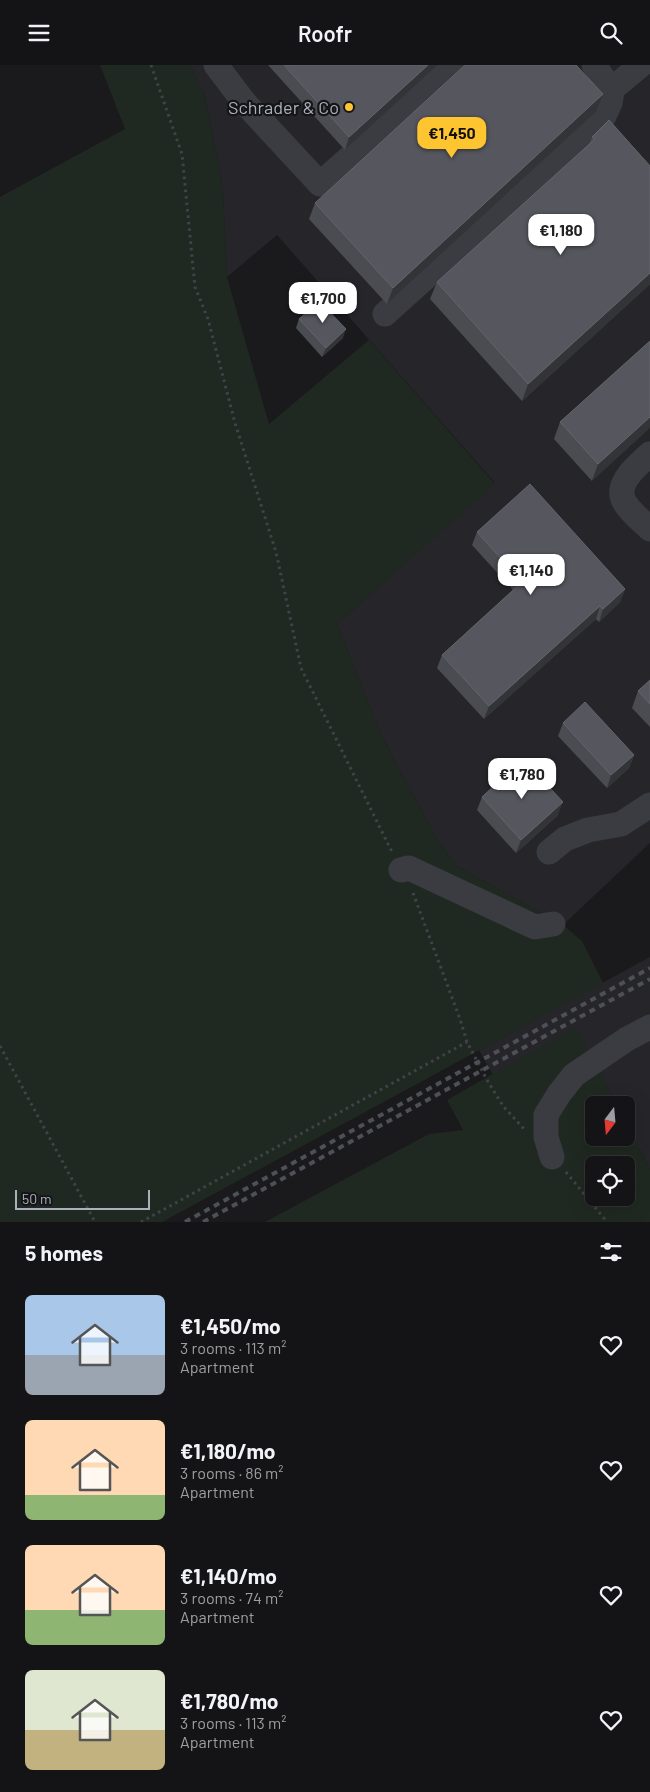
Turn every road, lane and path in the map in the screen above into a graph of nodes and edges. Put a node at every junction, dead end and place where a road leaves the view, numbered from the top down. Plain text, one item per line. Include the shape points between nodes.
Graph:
1 (150, 65) edge
2 (216, 65) edge
3 (455, 65) edge
4 (594, 65) edge
5 (641, 65) edge
6 (613, 86) junction
7 (386, 314) dead end
8 (650, 453) edge
9 (650, 529) edge
10 (650, 805) edge
11 (549, 852) dead end
12 (401, 870) junction
13 (553, 924) dead end
14 (460, 1019) dead end
15 (650, 1027) edge
16 (467, 1043) dead end
17 (0, 1046) edge
18 (552, 1157) dead end
19 (94, 1222) edge
20 (141, 1222) edge

1 - 12 path via 182,154 195,287 208,319 235,423 276,552 302,668
2 - 3 lane via 244,103 320,185
4 - 6 lane
5 - 6 lane
6 - 7 lane via 604,116
8 - 9 lane via 628,475 623,493 624,502
10 - 11 lane via 621,825 588,830 565,839
12 - 13 lane via 409,868 536,927
12 - 14 path via 417,903
15 - 18 lane via 574,1075 559,1094 546,1115 546,1137
16 - 20 path
17 - 19 path

